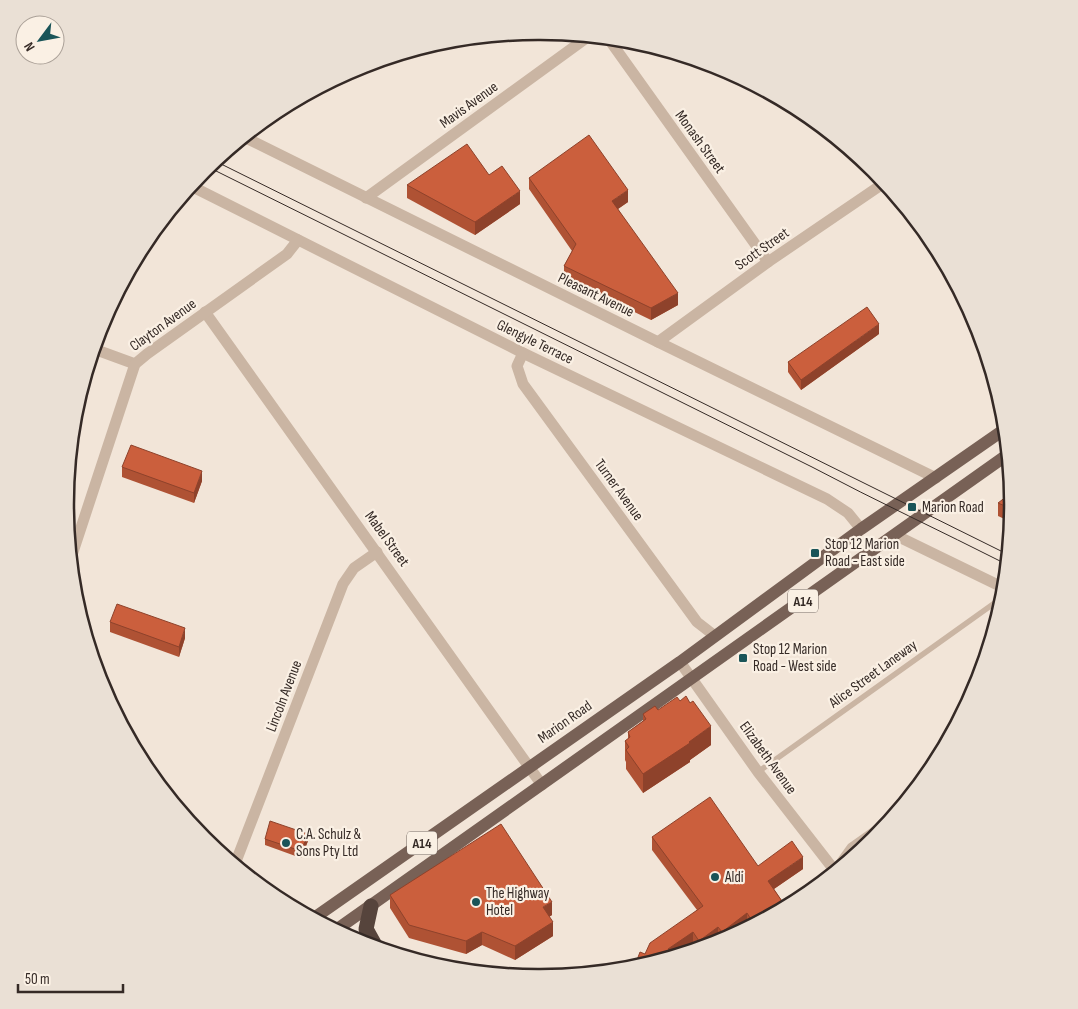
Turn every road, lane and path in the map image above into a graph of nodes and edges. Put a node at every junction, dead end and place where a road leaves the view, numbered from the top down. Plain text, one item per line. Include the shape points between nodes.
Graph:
1 (581, 42) edge
2 (614, 46) edge
3 (251, 140) edge
4 (878, 187) edge
5 (198, 190) edge
6 (366, 198) junction
7 (298, 240) junction
8 (768, 262) junction
9 (205, 312) junction
10 (658, 342) junction
11 (100, 352) edge
12 (523, 354) junction
13 (135, 364) junction
14 (998, 434) edge
15 (1001, 459) edge
16 (936, 478) junction
17 (861, 529) junction
18 (895, 535) junction
19 (76, 543) edge
20 (378, 552) junction
21 (997, 584) edge
22 (993, 603) edge
23 (715, 636) junction
24 (680, 662) junction
25 (692, 680) junction
26 (530, 767) junction
27 (758, 772) junction
28 (542, 785) junction
29 (237, 858) edge
30 (832, 865) edge
31 (371, 906) junction
32 (320, 914) edge
33 (343, 925) edge
34 (371, 937) edge

1 - 6 street, Mavis Avenue
2 - 8 street, Monash Street
3 - 6 street, Pleasant Avenue
4 - 8 street, Scott Street
5 - 7 street, Glengyle Terrace
6 - 10 street, Pleasant Avenue
7 - 9 street, Clayton Avenue via 287,254
7 - 12 street, Glengyle Terrace
8 - 10 street, Scott Street
9 - 13 street, Clayton Avenue
9 - 20 street, Mabel Street
10 - 16 street, Pleasant Avenue
11 - 13 street
12 - 17 street, Glengyle Terrace via 827,499 848,513
12 - 23 street, Turner Avenue via 517,366 523,384 697,622
13 - 19 street, Clayton Avenue
14 - 16 main road, Marion Road / A14
15 - 18 main road, A14
16 - 17 main road, Marion Road / A14
17 - 23 main road, Marion Road / A14
18 - 21 street
18 - 25 main road, A14
20 - 26 street, Mabel Street
20 - 29 street, Lincoln Avenue via 354,568 343,584
22 - 27 lane, Alice Street Laneway
23 - 24 main road, Marion Road / A14
24 - 25 street, Elizabeth Avenue
24 - 26 main road, Marion Road / A14
25 - 27 street, Elizabeth Avenue
25 - 28 main road, A14
26 - 28 street, Mabel Street
26 - 32 main road, Marion Road / A14
27 - 30 street, Elizabeth Avenue
28 - 31 main road, A14
31 - 33 main road, A14
31 - 34 highway via 366,929

